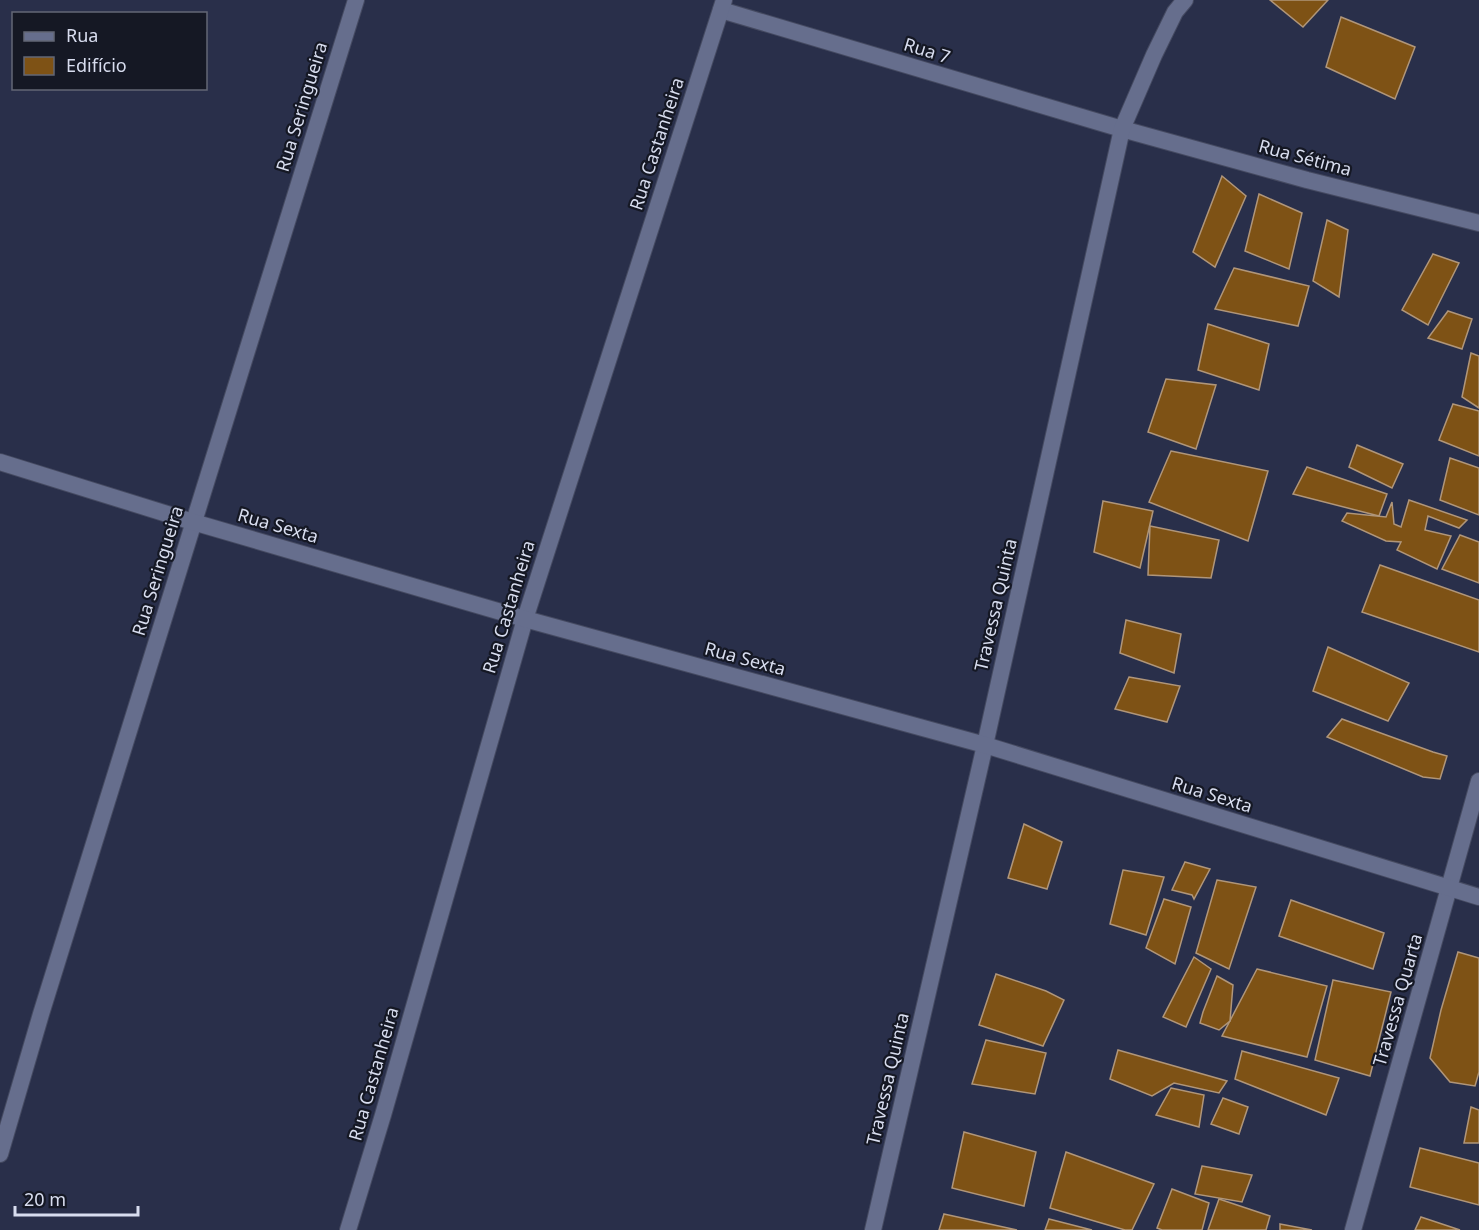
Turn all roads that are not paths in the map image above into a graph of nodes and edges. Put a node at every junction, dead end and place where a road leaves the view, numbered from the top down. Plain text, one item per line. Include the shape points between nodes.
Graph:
1 (356, 0) edge
2 (1185, 0) edge
3 (723, 5) edge
4 (1122, 129) junction
5 (1479, 223) edge
6 (0, 462) edge
7 (194, 522) junction
8 (525, 619) junction
9 (985, 745) junction
10 (1479, 781) edge
11 (1450, 888) junction
12 (1479, 897) edge
13 (0, 1154) edge
14 (348, 1230) edge
15 (873, 1230) edge
16 (1353, 1230) edge

1 - 7 street, Rua Seringueira
2 - 4 street, Travessa Quinta via 1154,55
3 - 4 street, Rua 7
3 - 8 street, Rua Castanheira
4 - 5 street, Rua Sétima
4 - 9 street, Travessa Quinta
6 - 7 street, Rua Sexta
7 - 8 street, Rua Sexta
7 - 13 street, Rua Seringueira
8 - 9 street, Rua Sexta
8 - 14 street, Rua Castanheira
9 - 11 street, Rua Sexta
9 - 15 street, Travessa Quinta
10 - 11 street, Travessa Quarta
11 - 12 street, Rua Sexta
11 - 16 street, Travessa Quarta

